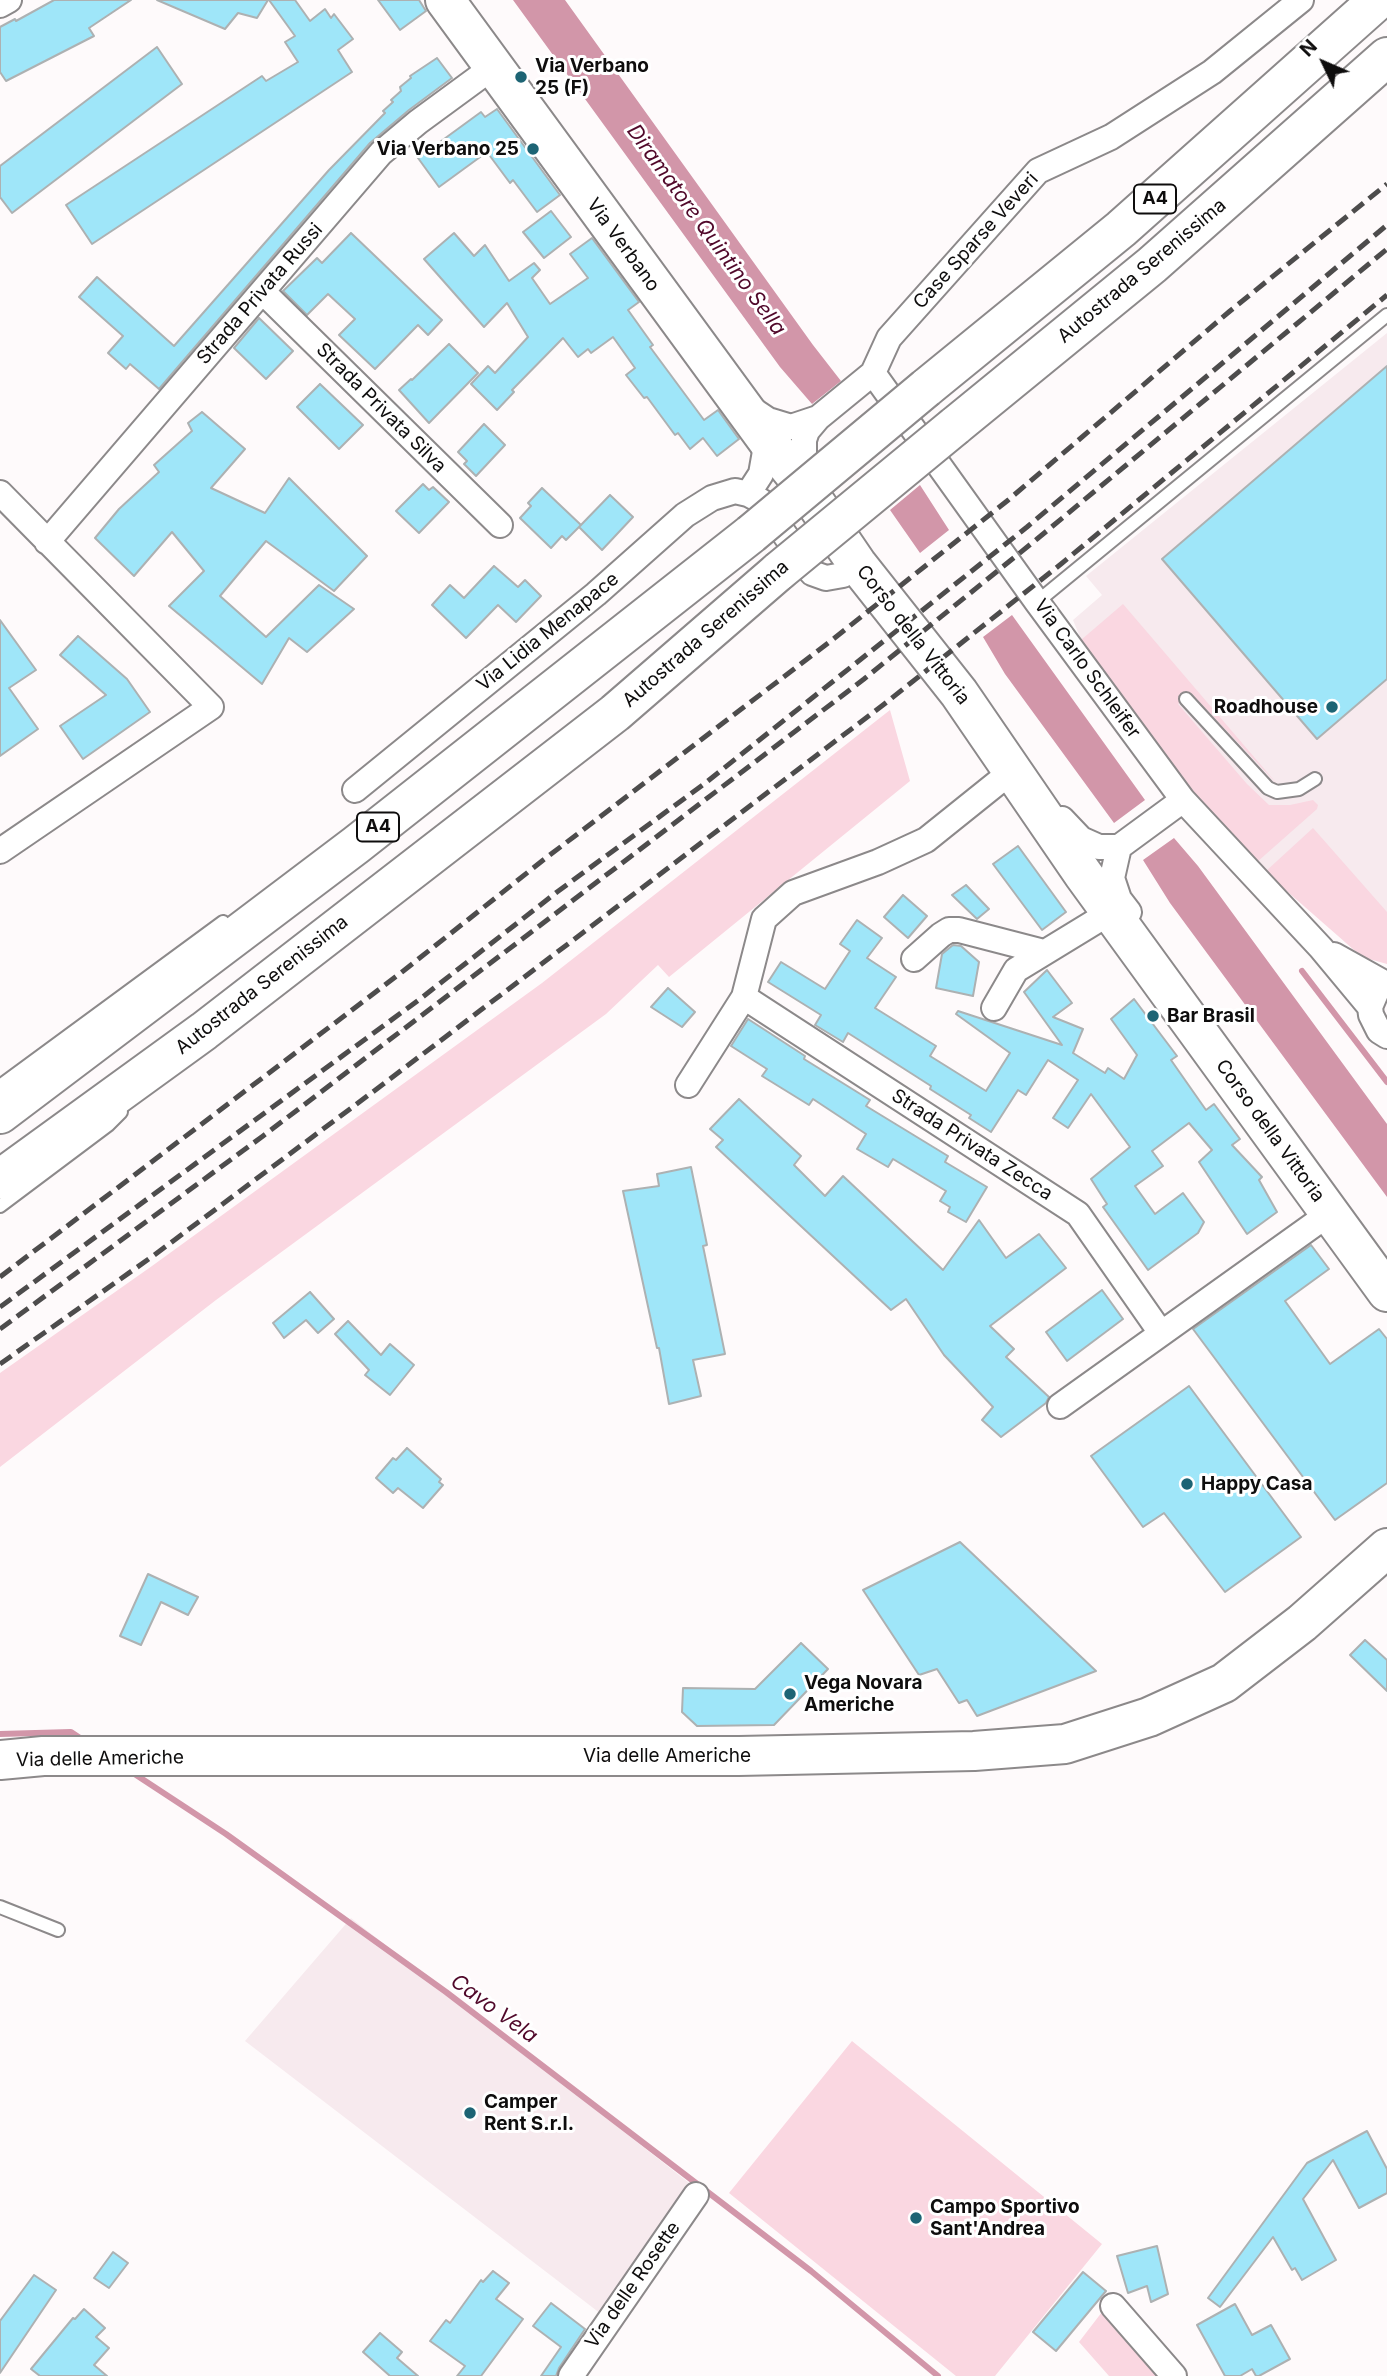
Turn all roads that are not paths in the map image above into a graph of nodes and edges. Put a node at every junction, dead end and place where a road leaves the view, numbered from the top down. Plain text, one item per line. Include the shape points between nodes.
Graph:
1 (9, 0) edge
2 (445, 0) edge
3 (1301, 0) edge
4 (1378, 0) edge
5 (0, 5) edge
6 (1387, 57) edge
7 (493, 67) junction
8 (263, 292) junction
9 (1387, 315) edge
10 (873, 373) junction
11 (742, 407) junction
12 (818, 418) junction
13 (767, 440) junction
14 (804, 486) junction
15 (0, 493) edge
16 (748, 494) junction
17 (500, 525) dead end
18 (47, 542) junction
19 (857, 564) junction
20 (1037, 602) junction
21 (1186, 699) dead end
22 (1016, 778) junction
23 (1315, 779) dead end
24 (355, 790) dead end
25 (1175, 806) junction
26 (356, 845) junction
27 (1119, 848) junction
28 (0, 851) edge
29 (1111, 912) junction
30 (223, 922) joint
31 (1321, 948) junction
32 (1044, 953) junction
33 (914, 959) dead end
34 (1152, 969) junction
35 (1386, 984) edge
36 (744, 997) junction
37 (1370, 1007) junction
38 (993, 1008) dead end
39 (204, 1031) junction
40 (1387, 1036) edge
41 (688, 1086) dead end
42 (1, 1091) edge
43 (0, 1180) edge
44 (0, 1206) edge
45 (1330, 1213) junction
46 (1387, 1292) edge
47 (1161, 1333) junction
48 (1060, 1406) dead end
49 (1387, 1548) edge
50 (1387, 1576) edge
51 (1301, 1623) junction
52 (0, 1760) edge
53 (0, 1907) edge
54 (58, 1930) dead end
55 (696, 2194) dead end
56 (1113, 2306) dead end
57 (570, 2376) edge
58 (1174, 2376) edge

1 - 5 street
2 - 7 main road, Via Verbano
3 - 10 street, Case Sparse Veveri via 1212,72 1111,137 1038,171 889,338
4 - 26 main road, A4, bridge via 1121,229 751,534
6 - 39 main road, Autostrada Serenissima / A4, bridge via 1152,265 615,712
7 - 8 street, Strada Privata Russi via 381,153
7 - 11 main road, Via Verbano
8 - 17 street, Strada Privata Silva
8 - 18 street, Strada Privata Russi
9 - 20 lane
10 - 12 street, Case Sparse Veveri
10 - 20 street, Via Carlo Schleifer
11 - 12 street, Case Sparse Veveri via 791,427
11 - 13 main road, Via Verbano
12 - 14 street, Case Sparse Veveri via 804,440
13 - 14 main road, Via Verbano
13 - 16 street via 761,474
14 - 19 main road, Corso della Vittoria
15 - 18 street
16 - 19 street via 761,501 812,573 826,578 843,575
16 - 24 street, Via Lidia Menapace via 735,491 712,498 685,515 596,594
18 - 28 street via 211,707
19 - 22 main road, Corso della Vittoria via 959,693
20 - 25 street, Via Carlo Schleifer
21 - 23 lane via 1268,788 1278,792 1299,789
22 - 27 street, Corso della Vittoria via 1049,802 1081,839
22 - 29 main road, Corso della Vittoria
22 - 36 street via 926,840 793,893 764,919
25 - 27 street
25 - 31 street, Via Carlo Schleifer
26 - 30 main road
26 - 42 main road, A4
27 - 34 street, Corso della Vittoria via 1112,878 1119,899 1146,935
29 - 32 street
29 - 34 main road, Corso della Vittoria
30 - 42 lane
31 - 35 street
31 - 37 street
32 - 33 street via 950,930
32 - 38 street via 1016,970
34 - 45 main road, Corso della Vittoria
35 - 37 street
36 - 41 street
36 - 47 street, Strada Privata Zecca via 1078,1214
37 - 40 street via 1374,1024
39 - 43 main road, Autostrada Serenissima / A4
39 - 44 lane via 108,1125
45 - 46 main road, Corso della Vittoria
45 - 47 street
47 - 48 street
49 - 51 main road, Via delle Americhe
50 - 51 main road, Via delle Americhe
51 - 52 main road, Via delle Americhe via 1224,1683 1149,1717 1065,1744 974,1751 739,1756 43,1756
53 - 54 lane
55 - 57 street, Via delle Rosette
56 - 58 street

